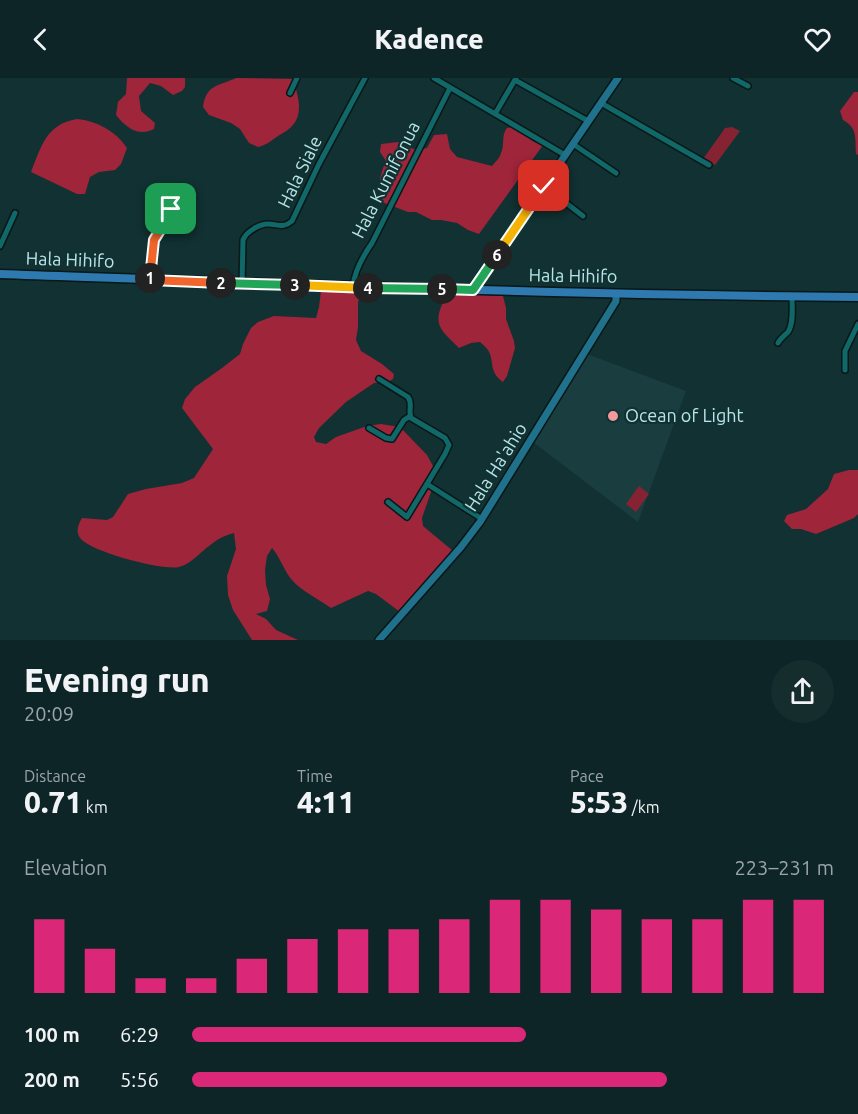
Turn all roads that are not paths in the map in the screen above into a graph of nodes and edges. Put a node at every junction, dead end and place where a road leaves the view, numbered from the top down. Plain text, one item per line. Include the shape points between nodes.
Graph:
1 (297, 78) edge
2 (365, 78) edge
3 (434, 78) edge
4 (618, 78) edge
5 (733, 78) edge
6 (516, 79) edge
7 (748, 86) dead end
8 (450, 88) junction
9 (290, 93) dead end
10 (601, 103) junction
11 (495, 114) junction
12 (588, 122) junction
13 (573, 144) junction
14 (565, 155) junction
15 (709, 165) dead end
16 (616, 173) dead end
17 (544, 186) junction
18 (171, 209) dead end
19 (15, 213) dead end
20 (583, 216) dead end
21 (0, 246) edge
22 (0, 274) edge
23 (150, 280) junction
24 (242, 284) junction
25 (353, 287) junction
26 (473, 290) junction
27 (616, 294) junction
28 (792, 297) junction
29 (858, 297) edge
30 (858, 324) edge
31 (778, 343) dead end
32 (845, 370) dead end
33 (379, 379) dead end
34 (410, 416) junction
35 (369, 428) dead end
36 (427, 484) junction
37 (388, 502) dead end
38 (482, 519) junction
39 (379, 640) edge

1 - 9 street
2 - 24 street, Hala Siale via 292,221 280,227 262,225 245,235
3 - 8 street
4 - 10 street
5 - 7 street
6 - 11 street
6 - 12 street
8 - 11 street
8 - 25 street, Hala Kumifonua via 365,253
10 - 12 street
10 - 15 street
11 - 14 street
12 - 13 street
13 - 14 street
13 - 16 street
14 - 17 street
17 - 20 street
17 - 26 street
18 - 23 street via 154,240
19 - 21 street
22 - 23 main road, Hala Hihifo
23 - 24 main road, Hala Hihifo
24 - 25 main road, Hala Hihifo
25 - 26 main road, Hala Hihifo
26 - 27 main road, Hala Hihifo
27 - 28 main road, Hala Hihifo
27 - 38 street, Hala Ha'ahio via 616,301
28 - 29 main road, Hala Hihifo
28 - 31 street via 790,326
30 - 32 street via 845,351
33 - 34 street via 408,397
34 - 35 street via 392,439
34 - 36 street via 445,438 449,445
36 - 37 street via 407,517
36 - 38 street
38 - 39 street, Hala Ha'ahio

